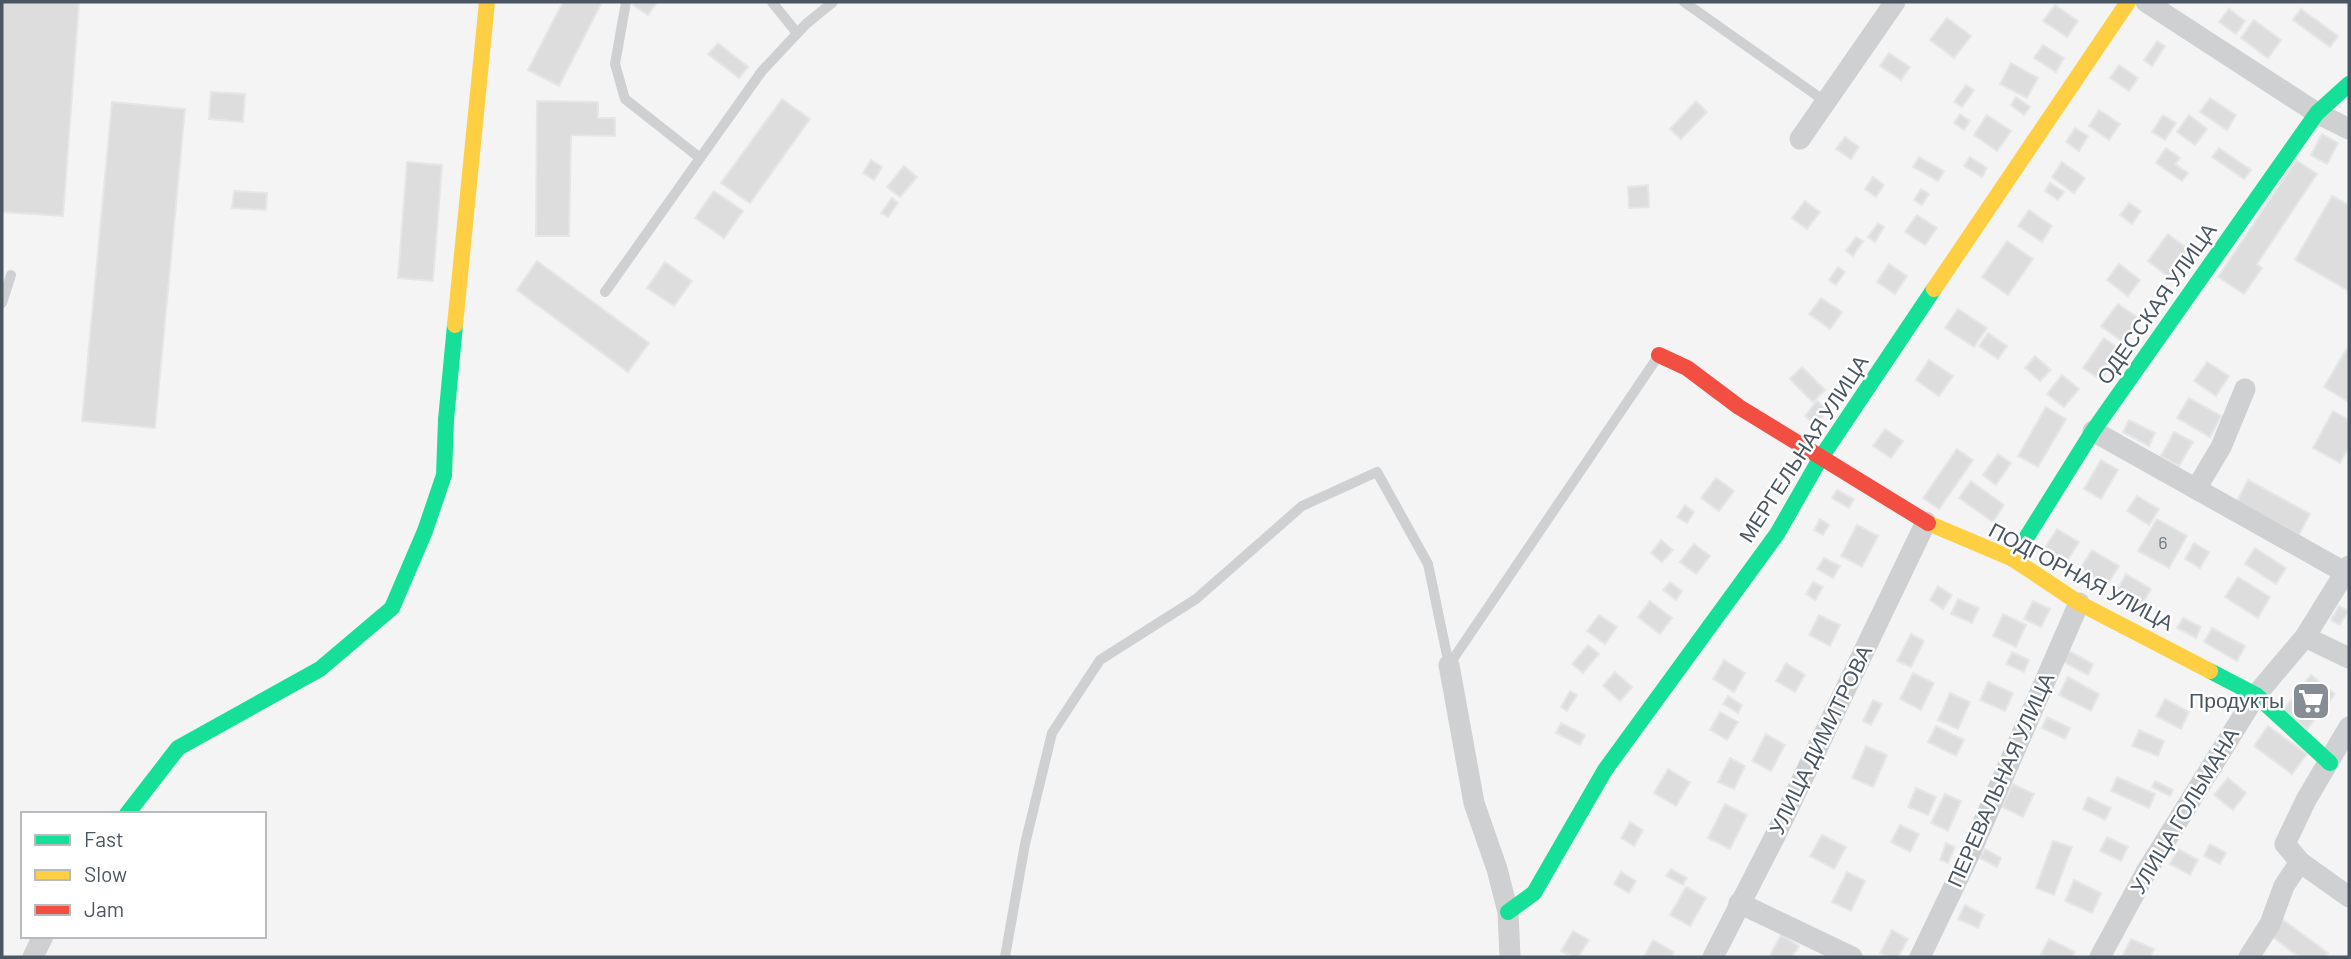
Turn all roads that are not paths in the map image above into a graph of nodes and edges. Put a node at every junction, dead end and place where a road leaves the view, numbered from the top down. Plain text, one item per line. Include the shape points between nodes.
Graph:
1 (487, 2) edge
2 (626, 2) edge
3 (772, 2) edge
4 (833, 2) edge
5 (1684, 2) edge
6 (1895, 2) edge
7 (2128, 2) edge
8 (2146, 2) edge
9 (797, 33) junction
10 (2349, 84) edge
11 (1826, 102) junction
12 (2318, 113) junction
13 (2349, 129) edge
14 (1800, 139) dead end
15 (700, 158) junction
16 (11, 275) dead end
17 (605, 292) dead end
18 (2, 303) edge
19 (1659, 355) joint
20 (2245, 388) dead end
21 (2093, 431) junction
22 (1820, 459) junction
23 (2196, 489) junction
24 (1926, 522) junction
25 (2012, 559) junction
26 (2348, 570) edge
27 (2079, 603) junction
28 (2305, 637) junction
29 (2349, 658) edge
30 (1449, 665) junction
31 (2256, 695) junction
32 (2349, 727) edge
33 (2330, 763) junction
34 (129, 812) edge
35 (2300, 862) junction
36 (2349, 897) edge
37 (1739, 904) junction
38 (1508, 912) junction
39 (42, 938) edge
40 (33, 957) edge
41 (1005, 957) edge
42 (1510, 957) edge
43 (1713, 957) edge
44 (1852, 957) edge
45 (1920, 957) edge
46 (2100, 957) edge
47 (2249, 957) edge

1 - 34 street via 444,475 392,608 320,669 178,748
2 - 15 lane via 615,64 625,99
3 - 9 lane
4 - 9 lane
5 - 11 lane
6 - 11 street
7 - 22 street, МЕРГЕЛЬНАЯ УЛИЦА
8 - 12 street
9 - 15 lane via 762,71
10 - 12 street, ОДЕССКАЯ УЛИЦА
11 - 14 street
12 - 13 street
12 - 21 street, ОДЕССКАЯ УЛИЦА
15 - 17 lane
16 - 18 lane
19 - 22 street, ПОДГОРНАЯ УЛИЦА via 1687,368
19 - 30 lane
20 - 23 street via 2221,447
21 - 23 street
21 - 25 street, ОДЕССКАЯ УЛИЦА
22 - 24 street, ПОДГОРНАЯ УЛИЦА
22 - 38 street, МЕРГЕЛЬНАЯ УЛИЦА via 1777,534 1605,770 1534,893
23 - 26 street
24 - 25 street, ПОДГОРНАЯ УЛИЦА
24 - 37 street, УЛИЦА ДИМИТРОВА
25 - 27 street, ПОДГОРНАЯ УЛИЦА
26 - 28 street, УЛИЦА ГОЛЬМАНА
27 - 31 street, ПОДГОРНАЯ УЛИЦА
27 - 45 street, ПЕРЕВАЛЬНАЯ УЛИЦА
28 - 29 street
28 - 31 street, УЛИЦА ГОЛЬМАНА
30 - 38 street via 1474,803
30 - 41 lane via 1428,564 1377,472 1302,506 1196,600 1100,660 1059,722 1052,733 1025,844
31 - 33 street, ПОДГОРНАЯ УЛИЦА
31 - 46 street, УЛИЦА ГОЛЬМАНА via 2146,872
32 - 33 street
33 - 35 street via 2285,844
35 - 36 street
35 - 47 street
37 - 43 street, УЛИЦА ДИМИТРОВА
37 - 44 street
38 - 42 street
39 - 40 street

